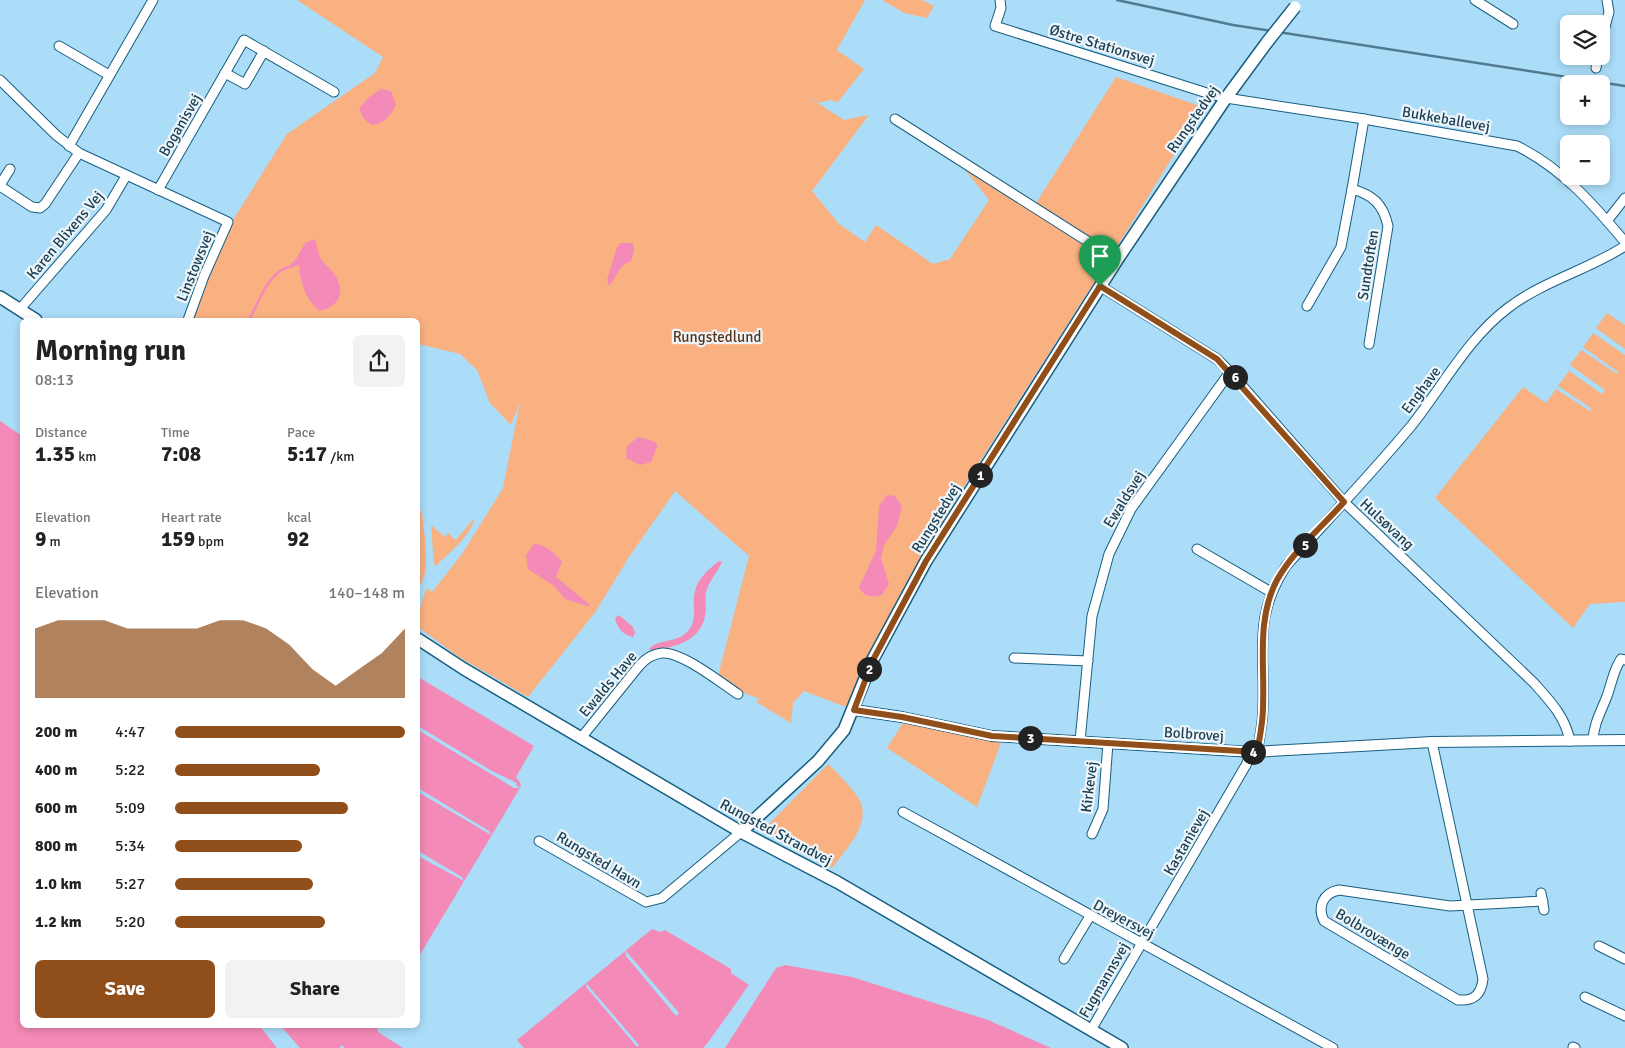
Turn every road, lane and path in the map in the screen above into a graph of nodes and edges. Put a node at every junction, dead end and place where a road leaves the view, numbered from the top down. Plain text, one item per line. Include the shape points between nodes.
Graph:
1 (153, 0) edge
2 (1000, 0) edge
3 (1475, 0) edge
4 (1607, 0) edge
5 (1297, 4) edge
6 (1608, 15) edge
7 (1513, 24) dead end
8 (59, 46) dead end
9 (264, 52) junction
10 (1596, 65) edge
11 (1596, 68) dead end
12 (226, 73) junction
13 (110, 75) junction
14 (0, 80) edge
15 (334, 92) dead end
16 (1226, 98) junction
17 (895, 118) dead end
18 (1364, 119) junction
19 (69, 146) junction
20 (79, 153) junction
21 (10, 169) dead end
22 (126, 176) junction
23 (0, 185) edge
24 (1352, 189) junction
25 (158, 190) junction
26 (1625, 198) edge
27 (1607, 221) junction
28 (1625, 244) edge
29 (1117, 260) junction
30 (1100, 286) junction
31 (0, 298) edge
32 (1307, 306) dead end
33 (20, 309) junction
34 (33, 318) edge
35 (189, 318) edge
36 (1369, 344) dead end
37 (1230, 372) junction
38 (1344, 502) junction
39 (1197, 549) dead end
40 (1271, 592) junction
41 (420, 640) edge
42 (1014, 658) dead end
43 (1625, 660) edge
44 (1088, 661) junction
45 (738, 694) dead end
46 (854, 710) junction
47 (581, 738) junction
48 (1593, 740) junction
49 (1625, 740) edge
50 (1080, 741) junction
51 (1570, 741) junction
52 (1432, 742) junction
53 (1108, 743) junction
54 (1254, 752) junction
55 (903, 812) dead end
56 (741, 832) junction
57 (1092, 834) dead end
58 (539, 841) dead end
59 (1543, 901) dead end
60 (1468, 906) junction
61 (1090, 916) junction
62 (1142, 944) junction
63 (1599, 946) dead end
64 (1625, 958) edge
65 (1064, 959) dead end
66 (1585, 997) dead end
67 (1625, 1016) edge
68 (1091, 1030) junction
69 (1122, 1048) edge
70 (1333, 1048) edge

1 - 13 street
2 - 16 street, Østre Stationsvej via 996,26
3 - 7 street
4 - 6 street
5 - 16 main road, Rungstedvej, bridge
8 - 13 street
9 - 12 street via 245,84
9 - 12 street, Boganisvej via 244,40
9 - 15 street, Boganisvej
10 - 11 street
12 - 25 street, Boganisvej
13 - 19 street
14 - 19 street
16 - 18 street, Bukkeballevej
16 - 29 main road, Rungstedvej
17 - 29 street
18 - 24 street
18 - 27 street, Bukkeballevej via 1518,146 1554,168
19 - 20 street
20 - 22 street
20 - 23 street via 40,208 32,207
21 - 23 street
22 - 25 street
22 - 33 street, Karen Blixens Vej via 106,210
24 - 32 street via 1341,247
24 - 36 street, Sundtoften via 1368,194 1378,202 1388,226
25 - 35 street, Linstowsvej via 228,222
26 - 27 street
27 - 28 street, Bukkeballevej
28 - 38 street, Enghave via 1533,292 1494,319 1412,425
29 - 30 main road, Rungstedvej
30 - 37 street, Hulsøvang via 1217,359
30 - 46 main road, Rungstedvej via 926,561 873,660
31 - 33 main road
33 - 34 main road
37 - 38 street, Hulsøvang
37 - 44 street, Ewaldsvej via 1119,529 1099,585
38 - 40 street, Enghave via 1286,566
38 - 51 street, Hulsøvang via 1533,682 1556,708 1567,726
39 - 40 street
40 - 54 street, Enghave via 1263,624 1264,707
41 - 47 main road, Rungsted Strandvej
42 - 44 street
43 - 48 street via 1621,659 1615,668 1608,695 1594,723
44 - 50 street, Ewaldsvej
45 - 47 street, Ewalds Have via 677,655 663,652 648,657 638,666
46 - 50 street, Bolbrovej via 992,736
46 - 56 main road, Rungstedvej via 829,751
47 - 56 main road, Rungsted Strandvej
48 - 49 street, Bolbrovej
48 - 51 street, Bolbrovej
50 - 53 street, Bolbrovej
51 - 52 street, Bolbrovej
52 - 54 street, Bolbrovej
52 - 60 street, Bolbrovænge
53 - 54 street, Bolbrovej
53 - 57 street, Kirkevej via 1103,809
54 - 62 street, Kastanievej
55 - 61 street, Dreyersvej
56 - 58 street, Rungsted Havn via 662,898 652,902 640,901
56 - 68 main road, Rungsted Strandvej via 837,882
59 - 60 street, Bolbrovænge
60 - 60 street, Bolbrovænge via 1483,978 1482,990 1468,1001 1458,1000 1329,925 1320,910 1328,894 1339,890
61 - 62 street, Dreyersvej
61 - 65 street
62 - 68 street, Fugmannsvej
62 - 70 street, Dreyersvej
63 - 64 street
66 - 67 street
68 - 69 main road, Rungsted Strandvej

